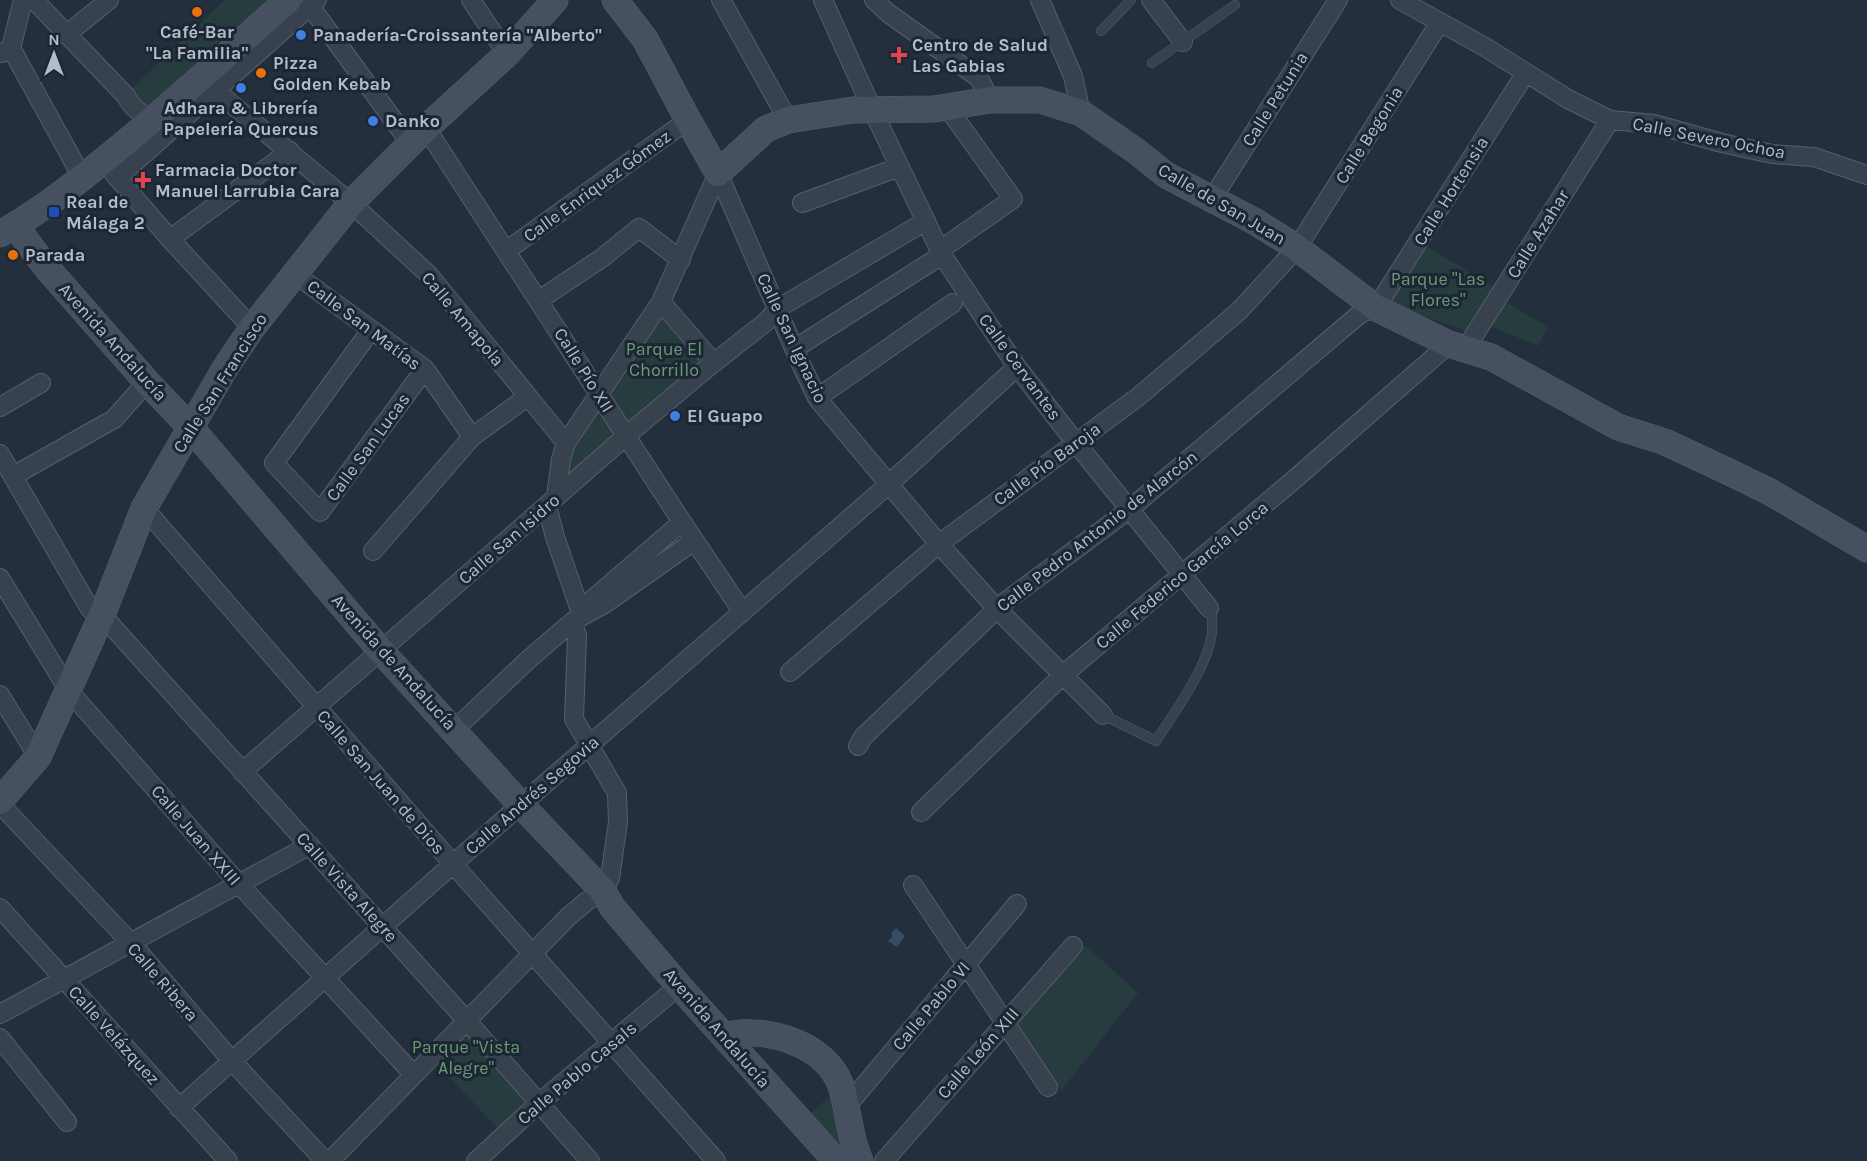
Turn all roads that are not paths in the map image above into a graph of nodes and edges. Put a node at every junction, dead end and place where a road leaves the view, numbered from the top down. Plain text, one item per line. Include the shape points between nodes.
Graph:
1 (23, 0) edge
2 (34, 0) edge
3 (109, 0) edge
4 (471, 0) edge
5 (555, 0) edge
6 (615, 0) edge
7 (721, 0) edge
8 (823, 0) edge
9 (874, 0) edge
10 (1040, 0) edge
11 (1131, 0) edge
12 (1151, 0) edge
13 (1338, 0) edge
14 (1400, 0) edge
15 (305, 2) edge
16 (1235, 5) dead end
17 (1440, 22) junction
18 (1101, 31) dead end
19 (66, 34) junction
20 (1183, 42) junction
21 (6, 51) edge
22 (507, 54) junction
23 (1152, 63) dead end
24 (1525, 74) junction
25 (217, 92) junction
26 (990, 100) junction
27 (947, 107) junction
28 (872, 110) junction
29 (1081, 113) junction
30 (688, 120) junction
31 (788, 120) junction
32 (1610, 120) junction
33 (150, 122) junction
34 (419, 136) junction
35 (290, 151) junction
36 (899, 167) junction
37 (110, 169) junction
38 (718, 173) junction
39 (1867, 175) edge
40 (82, 177) junction
41 (1212, 199) junction
42 (351, 203) junction
43 (802, 203) dead end
44 (926, 221) junction
45 (8, 229) edge
46 (170, 239) junction
47 (1297, 248) junction
48 (506, 251) junction
49 (941, 253) junction
50 (681, 260) junction
51 (295, 274) junction
52 (539, 300) junction
53 (661, 302) junction
54 (953, 303) dead end
55 (1377, 308) junction
56 (777, 309) junction
57 (252, 328) junction
58 (371, 330) junction
59 (1457, 346) junction
60 (794, 350) junction
61 (714, 363) junction
62 (1017, 367) junction
63 (425, 369) junction
64 (147, 382) junction
65 (41, 383) dead end
66 (599, 393) junction
67 (527, 397) junction
68 (817, 398) junction
69 (0, 407) edge
70 (191, 428) junction
71 (626, 436) junction
72 (472, 437) junction
73 (566, 443) junction
74 (1076, 443) junction
75 (0, 454) edge
76 (13, 476) junction
77 (888, 485) junction
78 (552, 502) junction
79 (144, 508) junction
80 (1130, 509) junction
81 (682, 522) junction
82 (694, 541) junction
83 (939, 544) junction
84 (1867, 549) edge
85 (373, 551) dead end
86 (1182, 575) junction
87 (0, 578) edge
88 (1209, 608) joint
89 (998, 609) junction
90 (742, 611) junction
91 (102, 615) junction
92 (578, 616) junction
93 (381, 651) junction
94 (790, 672) dead end
95 (1064, 674) junction
96 (69, 691) junction
97 (0, 695) edge
98 (316, 707) junction
99 (1102, 715) joint
100 (454, 730) junction
101 (589, 746) junction
102 (858, 746) dead end
103 (38, 757) junction
104 (242, 772) junction
105 (0, 802) edge
106 (521, 805) junction
107 (921, 812) dead end
108 (310, 845) junction
109 (453, 864) junction
110 (239, 884) junction
111 (913, 885) dead end
112 (603, 891) junction
113 (1017, 904) dead end
114 (0, 909) edge
115 (382, 926) junction
116 (131, 943) junction
117 (1073, 946) dead end
118 (533, 954) junction
119 (966, 964) junction
120 (324, 978) junction
121 (64, 979) junction
122 (679, 986) junction
123 (0, 1014) edge
124 (467, 1021) junction
125 (1005, 1022) junction
126 (724, 1036) junction
127 (0, 1038) edge
128 (612, 1042) junction
129 (231, 1060) junction
130 (413, 1074) junction
131 (1048, 1087) dead end
132 (539, 1103) junction
133 (846, 1107) junction
134 (180, 1108) junction
135 (67, 1122) dead end
136 (228, 1161) edge
137 (325, 1161) edge
138 (330, 1161) edge
139 (476, 1161) edge
140 (590, 1161) edge
141 (716, 1161) edge
142 (836, 1161) edge
143 (860, 1161) edge
144 (884, 1161) edge

1 - 21 street
2 - 19 street
3 - 19 street
4 - 22 street
5 - 22 street, Calle San Francisco
6 - 30 street, Calle San Ignacio via 645,39
7 - 31 street
8 - 28 street, Calle Cervantes
9 - 26 street via 979,78
10 - 29 street via 1073,76
11 - 18 lane
12 - 20 street
13 - 41 street, Calle Petunia
14 - 17 street, Calle Severo Ochoa
15 - 25 street
15 - 33 street
15 - 34 street, Calle Pío XII
16 - 20 lane
17 - 24 street, Calle Severo Ochoa
17 - 47 street, Calle Begonia
19 - 33 street via 126,96 129,105
20 - 23 lane
21 - 40 street
22 - 34 street, Calle San Francisco
24 - 32 street, Calle Severo Ochoa
24 - 55 street, Calle Hortensia
25 - 35 street, Calle Amapola
25 - 37 street
26 - 27 street, Calle de San Juan
26 - 29 street, Calle de San Juan via 1040,100
27 - 28 street, Calle de San Juan
27 - 49 street via 1013,199
28 - 31 street, Calle de San Juan
28 - 36 street, Calle Cervantes
29 - 41 street, Calle de San Juan via 1166,175
30 - 38 street, Calle San Ignacio
30 - 48 street, Calle Enriquez Gómez
31 - 38 street, Calle de San Juan via 766,129
32 - 39 street, Calle Severo Ochoa via 1654,124 1772,154 1814,157
32 - 59 street, Calle Azahar
33 - 37 street
34 - 42 street, Calle San Francisco
34 - 48 street, Calle Pío XII
35 - 42 street, Calle Amapola
35 - 46 street
36 - 43 street
36 - 44 street, Calle Cervantes
37 - 40 street
37 - 46 street
38 - 50 street
38 - 56 street, Calle San Ignacio
40 - 45 street
41 - 47 street, Calle de San Juan
42 - 51 street, Calle San Francisco
42 - 67 street, Calle Amapola via 429,275
44 - 49 street, Calle Cervantes
44 - 56 street, Calle San Isidro
45 - 64 street, Avenida Andalucía via 25,239
46 - 57 street
47 - 55 street, Calle de San Juan
47 - 74 street, Calle Pío Baroja via 1239,311 1138,397
48 - 52 street, Calle Pío XII
49 - 60 street
49 - 62 street, Calle Cervantes
50 - 52 street via 639,228
50 - 53 street
51 - 57 street, Calle San Francisco
51 - 58 street, Calle San Matías
52 - 66 street, Calle Pío XII
53 - 61 street
53 - 66 street
54 - 68 street
55 - 59 street, Calle de San Juan
55 - 80 street, Calle Pedro Antonio de Alarcón via 1361,313
56 - 60 street, Calle San Ignacio
56 - 61 street, Calle San Isidro
57 - 70 street, Calle San Francisco
58 - 63 street, Calle San Matías
58 - 63 street, Calle San Lucas via 274,463 320,512
59 - 84 street, Calle de San Juan via 1491,357 1618,427 1665,442 1770,492
59 - 86 street, Calle Federico García Lorca
60 - 68 street, Calle San Ignacio
61 - 71 street, Calle San Isidro
62 - 74 street, Calle Cervantes
62 - 77 street, Calle Andrés Segovia
63 - 72 street, Calle San Matías
64 - 70 street, Avenida Andalucía
64 - 76 street via 114,419
65 - 69 street
66 - 71 street, Calle Pío XII
66 - 73 street
67 - 72 street
67 - 73 street, Calle Amapola
68 - 77 street, Calle San Ignacio
70 - 79 street, Calle San Francisco
70 - 93 street, Avenida de Andalucía
71 - 78 street, Calle San Isidro
71 - 81 street, Calle Pío XII
72 - 85 street
73 - 78 street
74 - 80 street, Calle Cervantes
74 - 83 street, Calle Pío Baroja
75 - 76 street, Calle Vista Alegre
76 - 91 street, Calle Vista Alegre via 90,609
77 - 83 street, Calle San Ignacio
77 - 90 street, Calle Andrés Segovia
78 - 92 street via 555,537
78 - 93 street, Calle San Isidro
79 - 91 street, Calle San Francisco
79 - 98 street, Calle San Juan de Dios
80 - 86 street, Calle Cervantes
80 - 89 street, Calle Pedro Antonio de Alarcón
81 - 82 street, Calle Pío XII
81 - 92 street
82 - 90 street, Calle Pío XII
82 - 92 street via 606,603
83 - 89 street, Calle San Ignacio
83 - 94 street, Calle Pío Baroja
86 - 88 street, Calle Cervantes
86 - 95 street, Calle Federico García Lorca
87 - 96 street, Calle Juan XXIII
88 - 99 lane via 1214,619 1206,659 1156,741
89 - 95 street, Calle San Ignacio
89 - 102 street, Calle Pedro Antonio de Alarcón
90 - 101 street, Calle Andrés Segovia
91 - 96 street, Calle San Francisco
91 - 104 street, Calle Vista Alegre
92 - 100 street
92 - 101 street via 574,718
93 - 98 street, Calle San Isidro
93 - 100 street, Avenida de Andalucía
95 - 99 street, Calle San Ignacio
95 - 107 street, Calle Federico García Lorca
96 - 103 street, Calle San Francisco
96 - 110 street, Calle Juan XXIII
97 - 103 street
98 - 104 street, Calle San Isidro
98 - 109 street, Calle San Juan de Dios
100 - 106 street, Avenida de Andalucía
101 - 106 street, Calle Andrés Segovia
101 - 112 street via 617,794 618,822 610,878
103 - 105 street, Calle San Francisco
104 - 108 street, Calle Vista Alegre
105 - 116 street, Calle Ribera
106 - 109 street, Calle Andrés Segovia
106 - 112 street, Avenida de Andalucía
108 - 110 street
108 - 115 street, Calle Vista Alegre
109 - 115 street, Calle Andrés Segovia
109 - 118 street, Calle San Juan de Dios
110 - 116 street
110 - 120 street, Calle Juan XXIII
111 - 119 street
112 - 118 street via 568,917
112 - 122 street, Avenida Andalucía
113 - 119 street, Calle Pablo VI
114 - 121 street, Calle Velázquez
115 - 120 street, Calle Andrés Segovia
115 - 124 street, Calle Vista Alegre
116 - 121 street
116 - 129 street, Calle Ribera
117 - 125 street, Calle León XIII
118 - 124 street
118 - 128 street, Calle San Juan de Dios
119 - 125 street
119 - 133 street, Calle Pablo VI
120 - 129 street, Calle Andrés Segovia
120 - 130 street, Calle Juan XXIII
121 - 123 street
121 - 134 street, Calle Velázquez
122 - 126 street, Avenida Andalucía
122 - 128 street, Calle Pablo Casals
124 - 130 street
124 - 132 street, Calle Vista Alegre
125 - 131 street
125 - 144 street, Calle León XIII
126 - 133 street via 753,1033 796,1042 810,1050 836,1075
126 - 142 street, Avenida Andalucía
127 - 135 street
128 - 132 street, Calle Pablo Casals
128 - 141 street, Calle San Juan de Dios
129 - 134 street, Calle Andrés Segovia
129 - 137 street, Calle Ribera
130 - 138 street
132 - 139 street, Calle Pablo Casals
132 - 140 street, Calle Vista Alegre
133 - 143 street via 853,1146
134 - 136 street, Calle Velázquez

